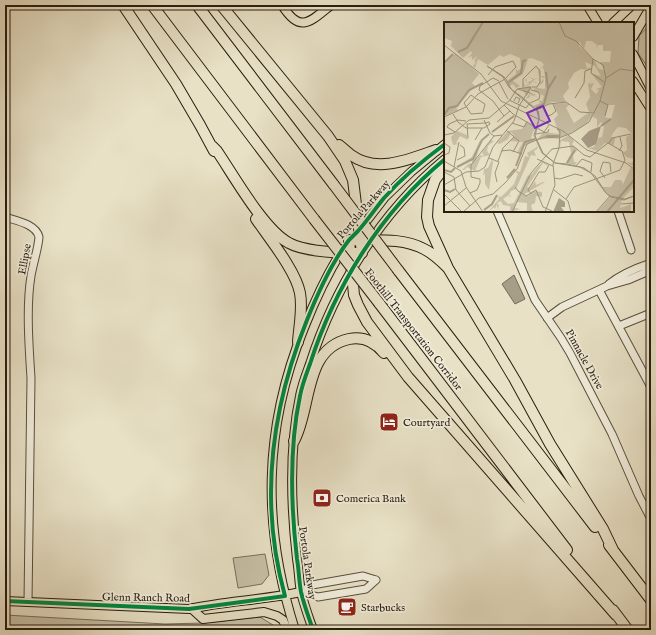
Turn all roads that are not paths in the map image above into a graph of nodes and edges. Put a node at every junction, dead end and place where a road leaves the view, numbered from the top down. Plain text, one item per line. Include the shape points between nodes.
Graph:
1 (123, 5) edge
2 (152, 5) edge
3 (197, 5) edge
4 (221, 5) edge
5 (282, 5) edge
6 (331, 5) edge
7 (587, 5) edge
8 (632, 5) edge
9 (649, 11) edge
10 (597, 22) edge
11 (614, 22) edge
12 (634, 26) edge
13 (634, 35) edge
14 (634, 56) edge
15 (634, 64) edge
16 (634, 83) edge
17 (651, 89) edge
18 (651, 109) edge
19 (328, 136) junction
20 (444, 145) edge
21 (212, 146) junction
22 (436, 150) junction
23 (444, 161) edge
24 (444, 167) edge
25 (497, 212) edge
26 (618, 212) edge
27 (5, 217) edge
28 (359, 238) junction
29 (631, 250) dead end
30 (346, 253) junction
31 (362, 253) junction
32 (651, 263) edge
33 (448, 268) junction
34 (352, 270) junction
35 (651, 270) edge
36 (639, 271) junction
37 (599, 290) junction
38 (651, 313) edge
39 (547, 318) junction
40 (619, 326) junction
41 (298, 342) junction
42 (408, 377) junction
43 (651, 387) edge
44 (294, 441) junction
45 (651, 519) edge
46 (613, 550) junction
47 (301, 592) junction
48 (285, 596) junction
49 (651, 600) edge
50 (5, 601) edge
51 (28, 602) junction
52 (191, 608) junction
53 (616, 615) junction
54 (287, 630) edge
55 (294, 630) edge
56 (313, 630) edge
57 (628, 630) edge

1 - 21 highway via 176,84
2 - 53 highway, Foothill Transportation Corridor, bridge
3 - 46 highway, Foothill Transportation Corridor, bridge
4 - 19 highway
5 - 6 main road via 300,23 308,22
7 - 10 main road
8 - 11 main road
9 - 12 main road
9 - 13 main road
14 - 17 main road
15 - 17 main road
16 - 18 main road
19 - 22 highway via 352,156 372,163 393,164
19 - 28 highway via 345,161 353,180
20 - 22 main road, Portola Parkway
21 - 30 highway via 276,235 290,244
21 - 41 highway via 214,153 298,284 301,302
22 - 28 main road, Portola Parkway via 385,197
23 - 28 main road via 402,202
24 - 33 highway via 430,193 427,217
25 - 39 street, Pinnacle Drive via 530,291
26 - 29 street
27 - 51 street, Ellipse via 33,227 38,231 39,243 31,276 30,300
28 - 30 highway
28 - 31 highway
28 - 33 highway via 414,244 425,249
30 - 31 highway
30 - 34 highway
30 - 41 main road, Portola Parkway via 318,294
31 - 34 main road, Portola Parkway
32 - 36 street
33 - 46 highway
34 - 42 highway via 354,295 358,305 367,322
34 - 44 main road, Portola Parkway via 319,336 300,394
35 - 36 street
36 - 37 street
37 - 39 street via 562,307
37 - 40 street
38 - 40 street
39 - 45 street, Pinnacle Drive via 566,346 605,420
40 - 43 street
41 - 48 main road, Portola Parkway via 278,413 271,468 272,524
42 - 44 highway via 369,341 355,338 338,342 323,354 318,362
42 - 53 highway
44 - 47 main road, Portola Parkway via 293,519
46 - 49 highway, Foothill Transportation Corridor
47 - 47 street via 318,597 366,589 376,580 364,576 312,584
47 - 48 main road, Glenn Ranch Road
47 - 56 main road, Portola Parkway
48 - 52 main road, Glenn Ranch Road
48 - 55 main road, Portola Parkway
50 - 51 main road, Glenn Ranch Road
51 - 52 main road, Glenn Ranch Road
52 - 54 main road via 203,619 264,612 283,620
53 - 57 highway, Foothill Transportation Corridor

